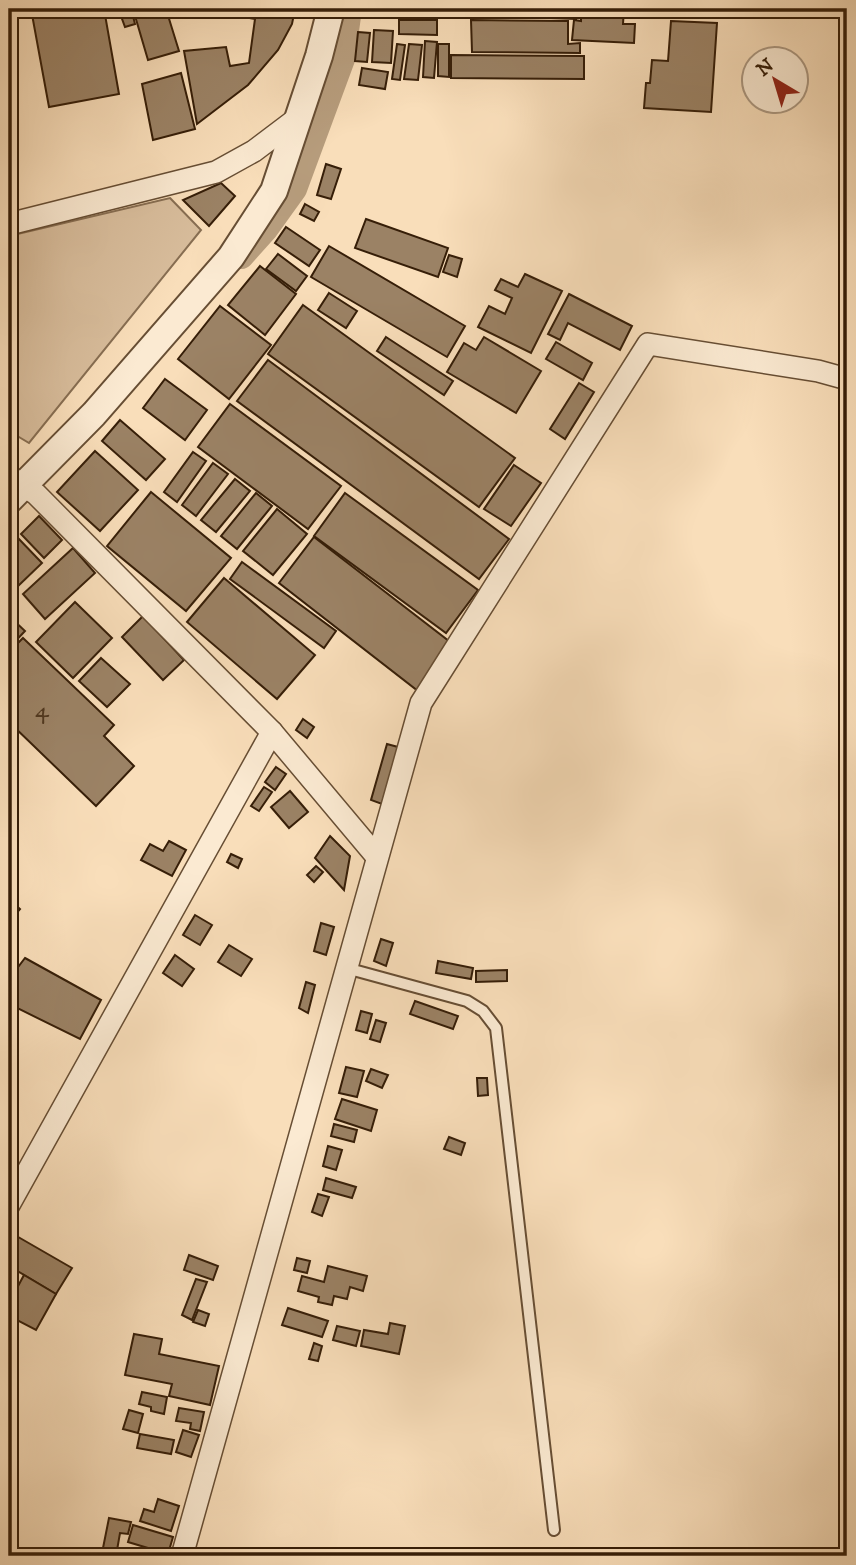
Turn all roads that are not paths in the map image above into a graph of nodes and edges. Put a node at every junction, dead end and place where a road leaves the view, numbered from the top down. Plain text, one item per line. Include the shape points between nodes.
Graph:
1 (331, 9) edge
2 (299, 117) junction
3 (9, 225) edge
4 (847, 379) edge
5 (13, 487) edge
6 (272, 732) junction
7 (377, 857) junction
8 (346, 968) junction
9 (9, 1205) edge
10 (554, 1530) dead end
11 (182, 1556) edge

1 - 2 street
2 - 3 street via 216,172
2 - 5 street via 274,191 231,257 94,414
4 - 7 street via 648,344 421,703
5 - 6 street via 36,494
6 - 7 street
6 - 9 street
7 - 8 street
8 - 10 lane via 467,1001 483,1011 496,1028
8 - 11 street

